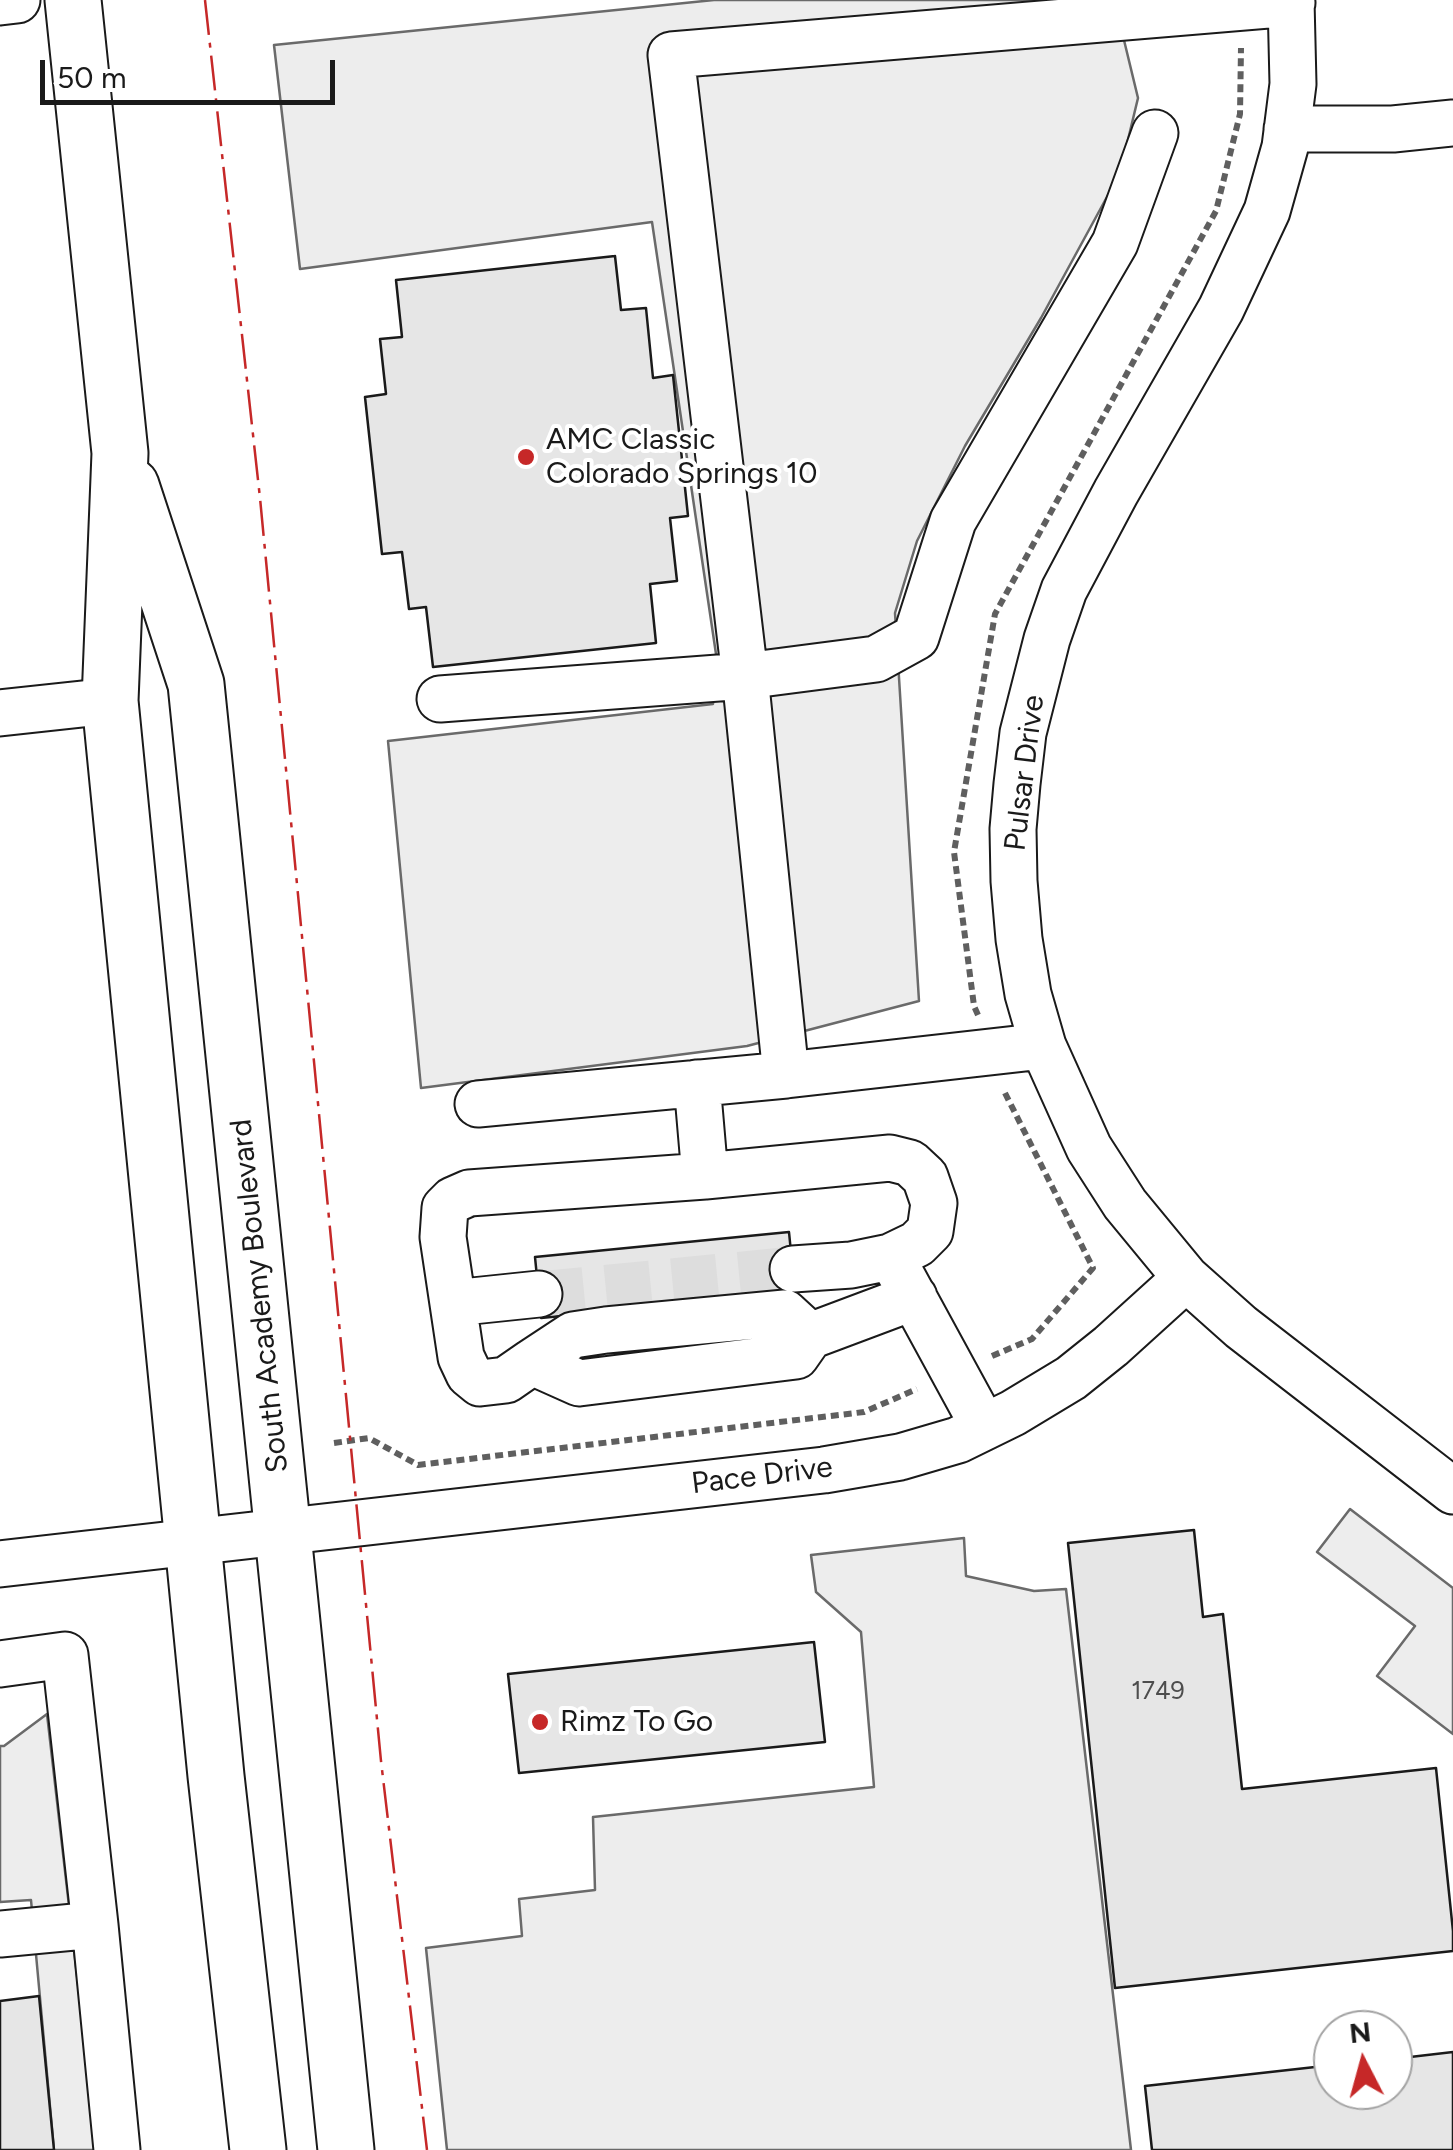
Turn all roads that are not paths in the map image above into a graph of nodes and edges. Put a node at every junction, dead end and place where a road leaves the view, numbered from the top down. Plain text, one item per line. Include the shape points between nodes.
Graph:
1 (17, 0) edge
2 (72, 0) edge
3 (0, 2) edge
4 (1292, 2) edge
5 (1453, 123) edge
6 (1287, 128) junction
7 (1156, 132) dead end
8 (120, 454) junction
9 (745, 676) junction
10 (440, 699) dead end
11 (110, 701) junction
12 (0, 712) edge
13 (1043, 1046) junction
14 (786, 1075) junction
15 (697, 1083) junction
16 (478, 1104) dead end
17 (704, 1176) junction
18 (890, 1256) junction
19 (793, 1270) tunnel mouth
20 (1186, 1278) junction
21 (539, 1294) tunnel mouth
22 (914, 1297) junction
23 (453, 1303) junction
24 (984, 1427) junction
25 (1453, 1491) edge
26 (284, 1531) junction
27 (194, 1542) junction
28 (0, 1564) edge
29 (0, 1664) edge
30 (94, 1925) junction
31 (0, 1934) edge
32 (117, 2150) edge
33 (258, 2150) edge
34 (346, 2150) edge

1 - 3 street
2 - 8 highway, South Academy Boulevard
4 - 6 street, Pulsar Drive
4 - 9 street via 672,55
5 - 6 street
6 - 13 street, Pulsar Drive via 1268,210 1247,257 1064,590 1033,689 1017,784 1014,881 1028,994
7 - 9 street via 1116,243 954,521 916,637 876,659
8 - 11 highway, South Academy Boulevard
8 - 26 highway, South Academy Boulevard via 196,684
9 - 10 street
9 - 14 street
11 - 12 street
11 - 27 highway, South Academy Boulevard
13 - 14 street
13 - 20 street, Pulsar Drive via 1088,1148
14 - 15 street
15 - 16 street
15 - 17 street
17 - 18 street via 871,1159 910,1163 925,1177 934,1203 930,1231
17 - 23 street via 469,1192 453,1200 443,1237
18 - 19 street
18 - 22 street
20 - 24 street, Pace Drive via 1071,1378
20 - 25 street, Pulsar Drive
21 - 23 street
22 - 23 street via 810,1336 784,1313 574,1335 506,1380 480,1383 461,1357
22 - 24 street
24 - 26 street, Pace Drive via 900,1457 824,1470
26 - 27 street, Pace Drive
26 - 34 highway, South Academy Boulevard
27 - 28 street, Pace Drive
27 - 33 highway, South Academy Boulevard
29 - 30 street via 64,1655
30 - 31 street
30 - 32 street

